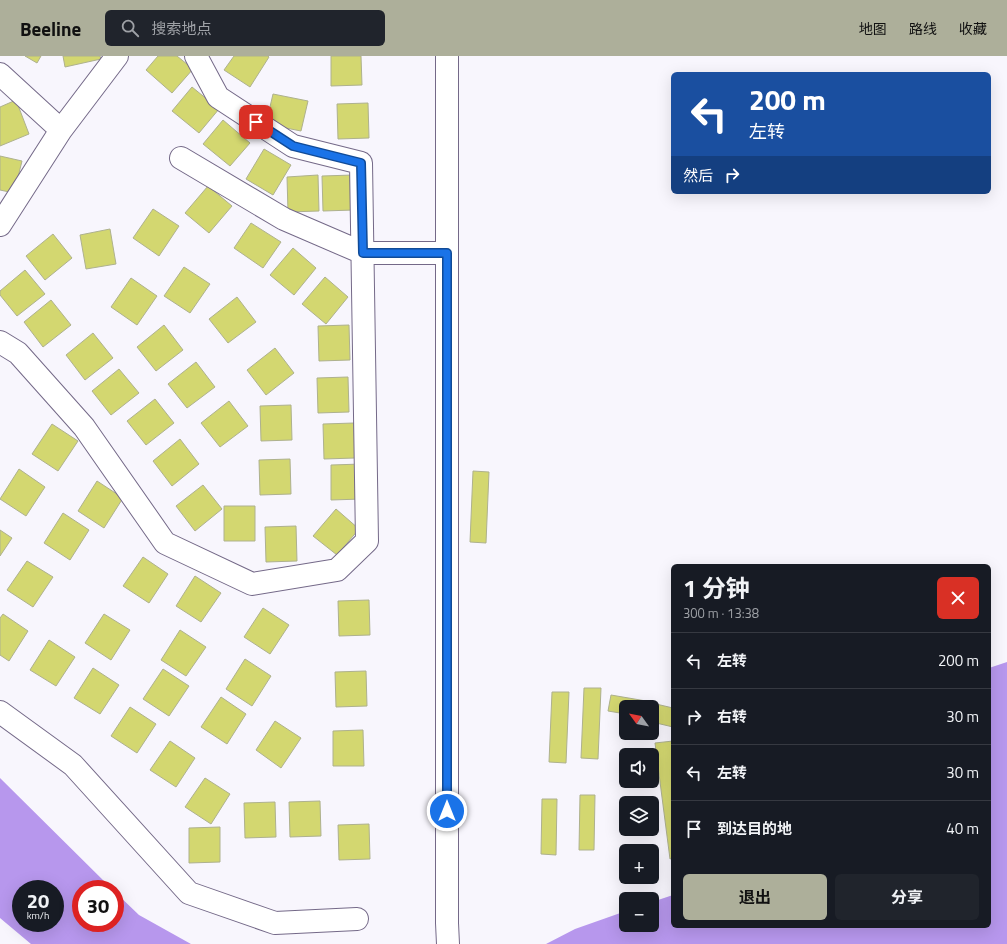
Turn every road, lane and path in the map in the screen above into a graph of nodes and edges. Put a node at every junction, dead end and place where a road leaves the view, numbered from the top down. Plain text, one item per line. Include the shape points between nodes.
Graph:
1 (117, 56) edge
2 (196, 56) edge
3 (447, 56) edge
4 (0, 74) edge
5 (62, 130) junction
6 (181, 158) dead end
7 (0, 225) edge
8 (363, 253) junction
9 (447, 253) junction
10 (0, 342) edge
11 (0, 712) edge
12 (357, 919) dead end
13 (447, 934) edge

1 - 5 street
2 - 8 street via 218,97 293,146 361,163
3 - 9 street
4 - 5 street
5 - 7 street
6 - 8 street via 284,219
8 - 9 street
8 - 10 street via 367,541 337,570 252,584 165,543 84,427 18,354
9 - 13 street
11 - 12 street via 73,765 190,893 275,923

